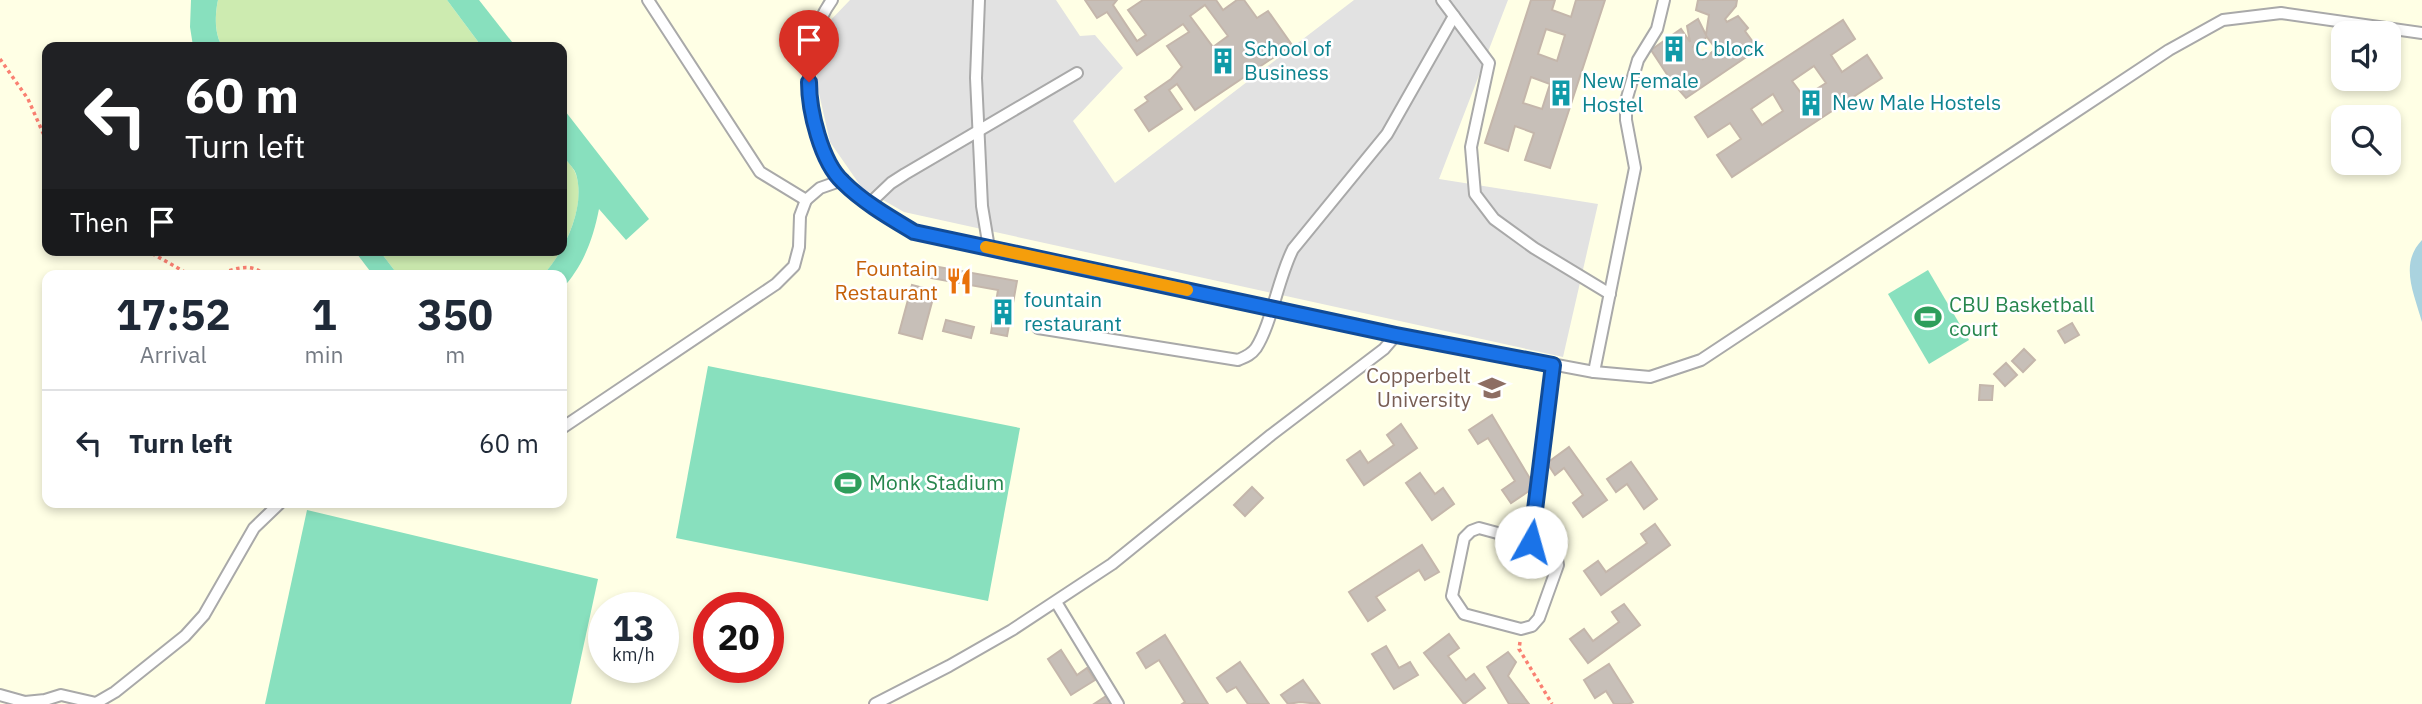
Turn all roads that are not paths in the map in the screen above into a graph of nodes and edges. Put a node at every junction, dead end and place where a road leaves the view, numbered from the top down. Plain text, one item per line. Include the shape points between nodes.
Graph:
1 (648, 0) edge
2 (832, 0) edge
3 (979, 0) edge
4 (1442, 0) edge
5 (1664, 0) edge
6 (1454, 16) junction
7 (2422, 33) edge
8 (1077, 73) dead end
9 (978, 130) junction
10 (841, 181) junction
11 (806, 200) junction
12 (870, 203) junction
13 (989, 248) junction
14 (1610, 294) junction
15 (1272, 308) junction
16 (1038, 328) dead end
17 (1396, 335) junction
18 (1553, 365) junction
19 (1594, 372) junction
20 (567, 425) edge
21 (275, 508) edge
22 (1531, 542) junction
23 (1056, 602) junction
24 (0, 695) edge
25 (875, 704) edge
26 (1118, 704) edge

1 - 11 lane via 760,172
2 - 10 lane via 809,59 809,104 822,148
3 - 9 lane
4 - 6 lane
5 - 14 lane via 1657,29 1638,60 1626,101 1635,168
6 - 14 lane via 1489,63 1471,146 1475,194 1494,219
6 - 15 lane via 1387,134 1293,249
7 - 19 lane via 2281,13 2223,20 2169,50 1701,360 1650,377
8 - 9 lane
9 - 12 lane via 891,183
9 - 13 lane
10 - 11 lane via 820,188
10 - 12 lane
11 - 20 lane via 794,266 776,284
12 - 13 lane via 914,232
13 - 15 lane
14 - 19 lane
15 - 16 lane via 1257,346 1238,360
15 - 17 lane
17 - 18 lane
17 - 23 lane via 1112,564
18 - 19 lane
18 - 22 lane
21 - 24 lane via 254,528 204,615 115,692 96,703 61,695 25,702
22 - 22 lane via 1556,553 1558,565 1532,626 1521,629 1464,614 1452,596 1464,538 1479,528
23 - 25 lane
23 - 26 lane

